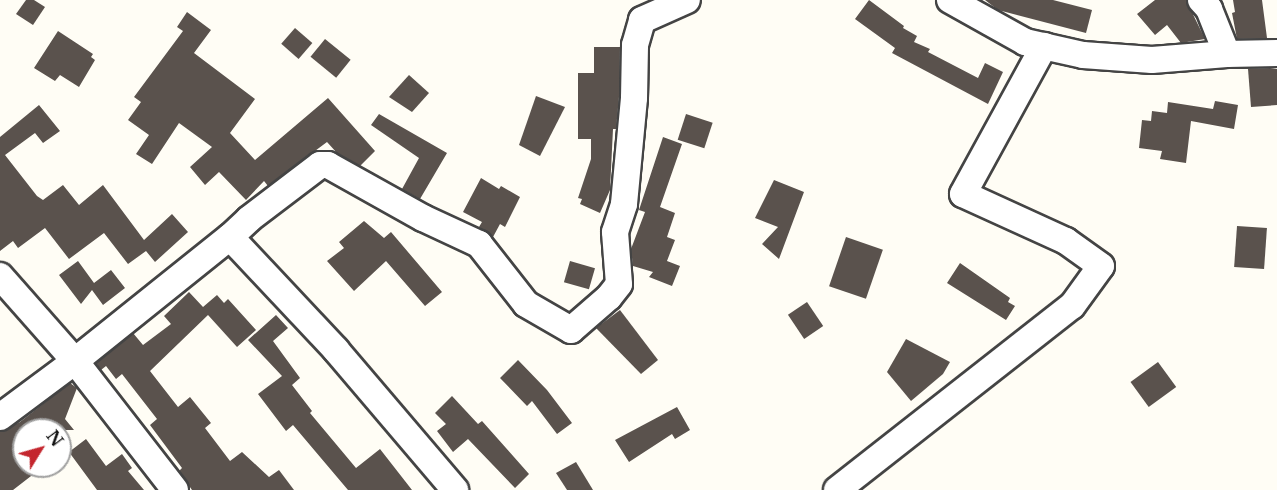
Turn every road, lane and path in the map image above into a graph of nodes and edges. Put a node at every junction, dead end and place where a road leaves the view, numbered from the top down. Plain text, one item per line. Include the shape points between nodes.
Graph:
1 (687, 0) edge
2 (950, 0) edge
3 (1202, 0) edge
4 (1044, 46) junction
5 (1277, 53) edge
6 (1227, 54) junction
7 (230, 237) junction
8 (0, 276) edge
9 (75, 361) junction
10 (0, 417) edge
11 (175, 490) edge
12 (455, 490) edge
13 (837, 490) edge

1 - 7 street via 642,20 635,45 624,204 615,232 619,284 571,330 526,304 479,244 328,165 320,165
2 - 4 street via 1025,42
3 - 6 street
4 - 6 street via 1083,55 1152,60
4 - 13 street via 963,194 1066,240 1101,266 1072,306
5 - 6 street
7 - 9 street
7 - 12 street via 336,351
8 - 9 street
9 - 10 street
9 - 11 street

